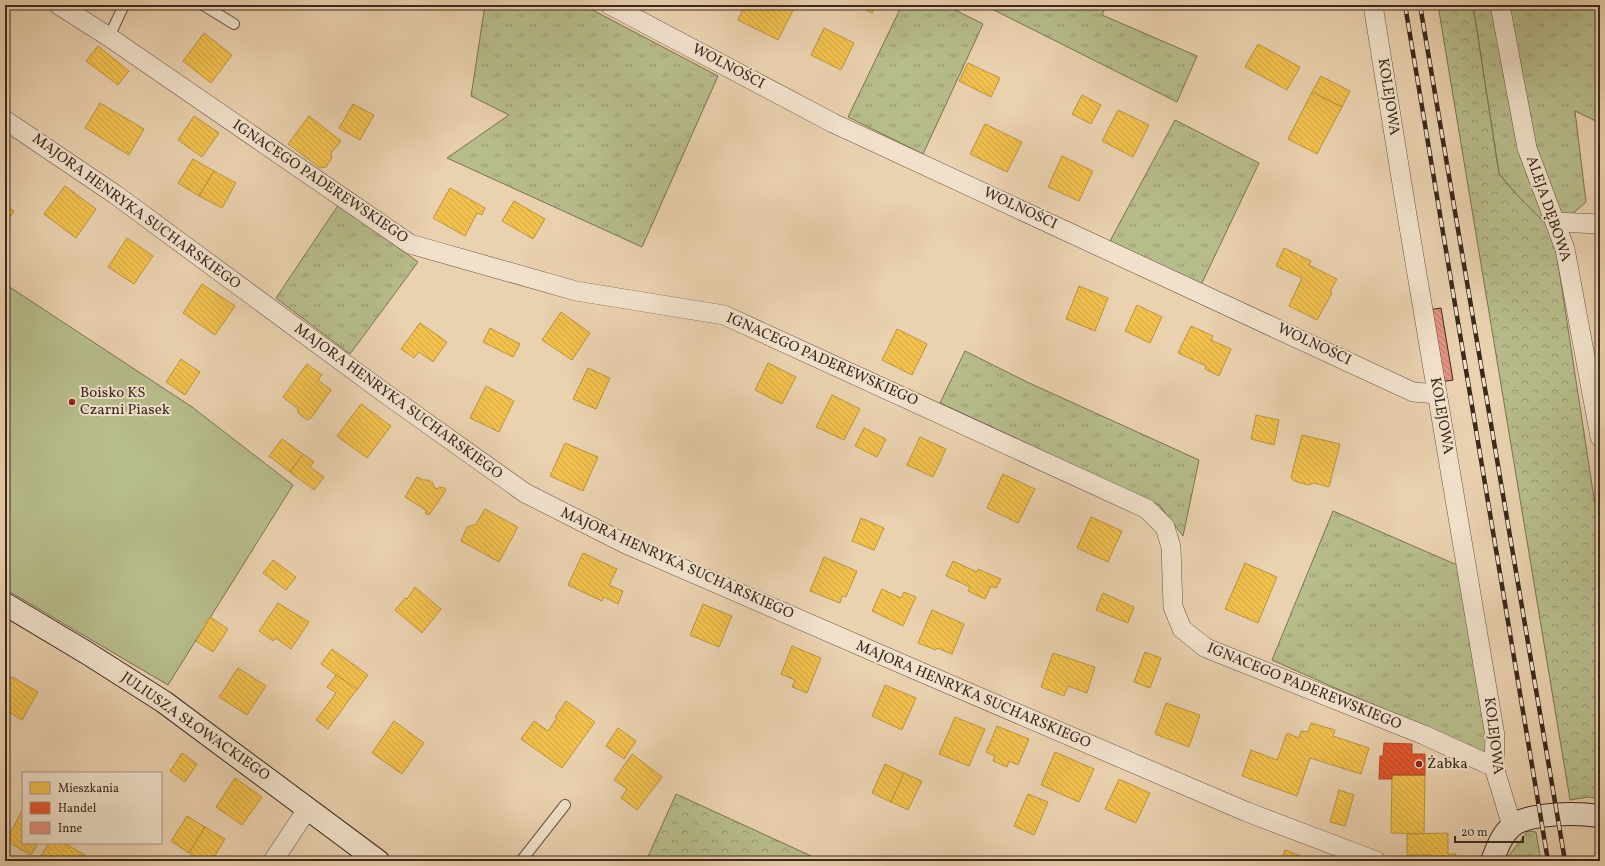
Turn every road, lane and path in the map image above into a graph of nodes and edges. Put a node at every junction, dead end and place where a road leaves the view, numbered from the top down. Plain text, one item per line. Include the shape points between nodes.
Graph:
1 (59, 5) edge
2 (124, 5) edge
3 (203, 5) edge
4 (610, 5) edge
5 (1373, 5) edge
6 (1500, 5) edge
7 (234, 24) dead end
8 (109, 37) junction
9 (5, 120) edge
10 (1555, 222) junction
11 (1600, 224) edge
12 (1437, 394) junction
13 (1600, 437) edge
14 (5, 604) edge
15 (1494, 767) junction
16 (565, 805) dead end
17 (308, 808) junction
18 (1600, 816) edge
19 (1512, 826) junction
20 (273, 861) edge
21 (378, 861) edge
22 (521, 861) edge
23 (1376, 861) edge
24 (1492, 861) edge

1 - 8 street, IGNACEGO PADEREWSKIEGO
2 - 8 lane
3 - 7 lane
4 - 12 street, WOLNOŚCI via 833,123 1413,392
5 - 12 street, KOLEJOWA
6 - 10 street, ALEJA DĘBOWA via 1527,148
8 - 15 street, IGNACEGO PADEREWSKIEGO via 410,244 576,291 724,315 1147,509 1165,527 1171,546 1173,607 1182,629 1206,648 1424,735
9 - 23 street, MAJORA HENRYKA SUCHARSKIEGO via 116,195 525,494 626,544 908,667 1247,812
10 - 11 street
10 - 13 street, ALEJA DĘBOWA via 1565,250
12 - 15 street, KOLEJOWA via 1495,736
14 - 17 street, JULIUSZA SŁOWACKIEGO via 164,702
15 - 19 street, KOLEJOWA
16 - 22 lane
17 - 20 street
17 - 21 street, JULIUSZA SŁOWACKIEGO
18 - 19 street via 1578,813 1541,817
19 - 24 street via 1500,842

